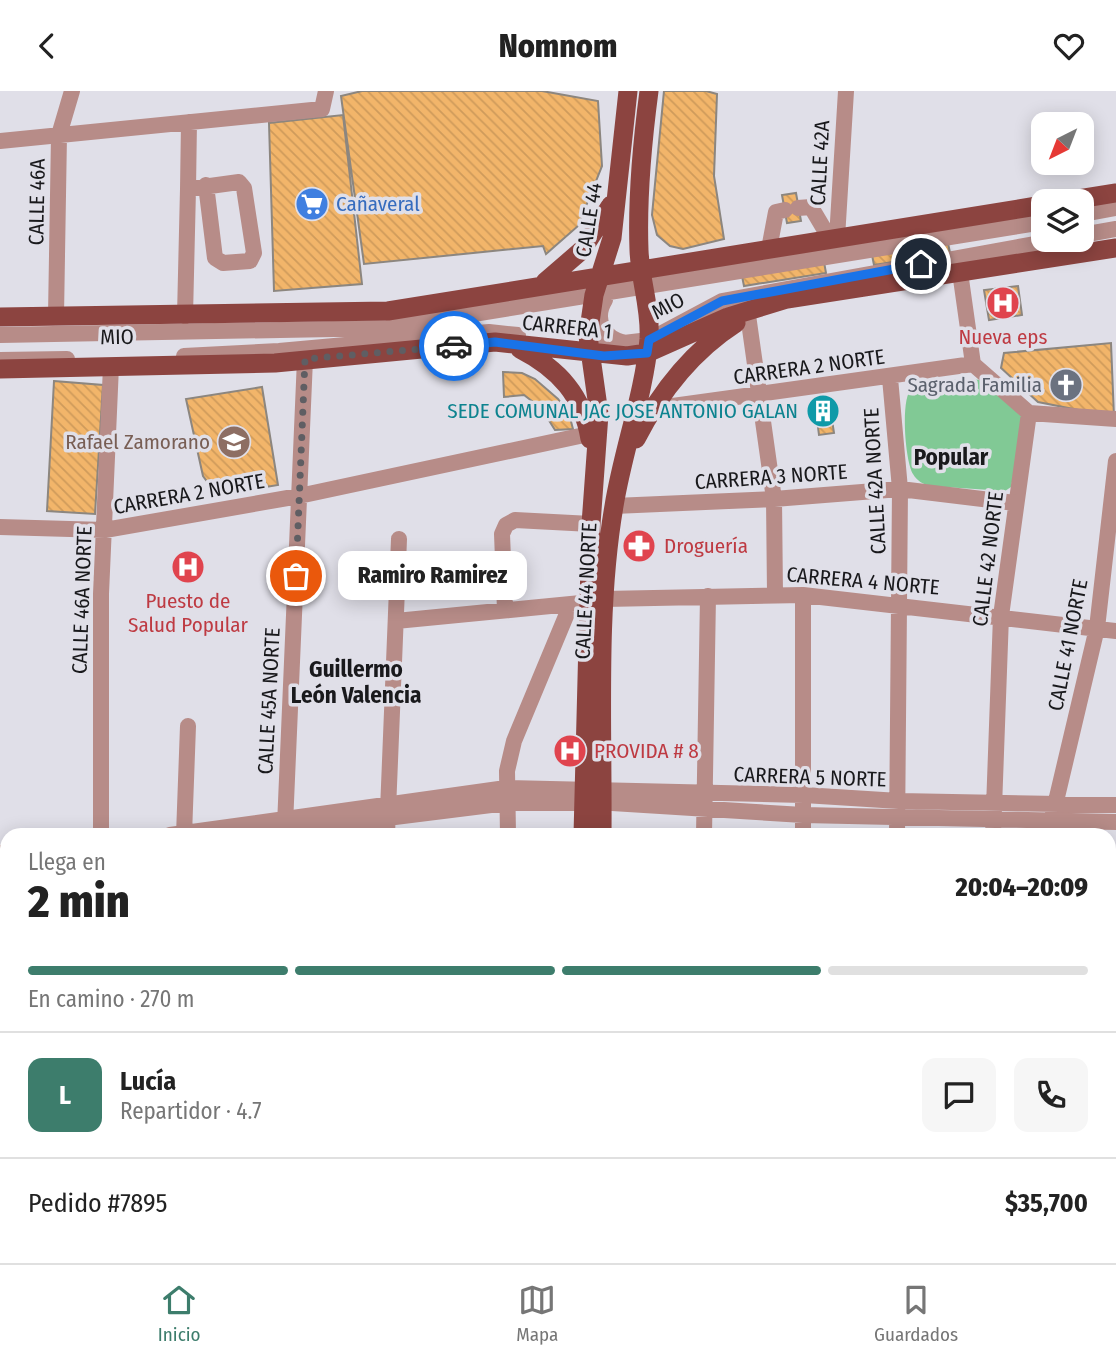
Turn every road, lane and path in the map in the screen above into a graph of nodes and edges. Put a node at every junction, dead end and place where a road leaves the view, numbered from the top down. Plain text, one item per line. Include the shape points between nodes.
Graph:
1 (72, 91) edge
2 (326, 91) edge
3 (628, 91) edge
4 (649, 91) edge
5 (846, 91) edge
6 (189, 122) junction
7 (59, 135) junction
8 (0, 141) edge
9 (206, 185) junction
10 (188, 189) junction
11 (617, 191) junction
12 (1116, 193) edge
13 (1094, 197) edge
14 (1031, 207) edge
15 (1116, 208) edge
16 (1094, 212) edge
17 (1031, 224) edge
18 (1116, 229) edge
19 (1094, 233) edge
20 (833, 238) junction
21 (1031, 245) edge
22 (1116, 248) edge
23 (769, 249) junction
24 (960, 272) junction
25 (603, 274) junction
26 (644, 278) junction
27 (541, 285) junction
28 (614, 291) junction
29 (594, 295) junction
30 (771, 303) junction
31 (748, 315) junction
32 (55, 316) junction
33 (186, 316) junction
34 (0, 317) edge
35 (0, 335) edge
36 (495, 342) junction
37 (645, 345) junction
38 (588, 349) junction
39 (305, 359) junction
40 (0, 360) edge
41 (973, 364) junction
42 (111, 366) junction
43 (0, 369) edge
44 (890, 377) junction
45 (760, 395) junction
46 (651, 409) junction
47 (1029, 413) junction
48 (1116, 419) edge
49 (589, 434) junction
50 (1116, 461) edge
51 (595, 473) junction
52 (619, 482) junction
53 (900, 489) junction
54 (299, 496) junction
55 (774, 499) junction
56 (1015, 503) junction
57 (614, 506) junction
58 (592, 524) junction
59 (0, 527) edge
60 (105, 530) junction
61 (399, 539) dead end
62 (775, 594) junction
63 (803, 595) junction
64 (708, 596) junction
65 (589, 601) junction
66 (901, 605) junction
67 (505, 610) junction
68 (1001, 616) junction
69 (396, 621) junction
70 (1097, 628) junction
71 (1116, 631) edge
72 (188, 726) dead end
73 (804, 795) junction
74 (506, 796) junction
75 (593, 796) junction
76 (704, 802) junction
77 (1055, 804) junction
78 (1116, 804) edge
79 (388, 809) junction
80 (899, 809) junction
81 (803, 815) junction
82 (994, 819) edge
83 (1116, 822) edge
84 (285, 827) edge
85 (101, 828) edge
86 (180, 828) edge
87 (387, 828) edge
88 (508, 828) edge
89 (585, 828) edge
90 (600, 828) edge
91 (704, 828) edge
92 (803, 828) edge
93 (898, 828) edge
94 (1048, 828) edge

1 - 7 street, CALLE 46A
2 - 6 street via 322,109
3 - 11 main road, CALLE 44
4 - 26 main road via 641,149 639,251
5 - 20 street, CALLE 42A
6 - 7 street
6 - 10 street
7 - 8 street
7 - 32 street, CALLE 46A
9 - 9 street via 215,258 223,263 250,261 254,253 244,188 239,182
9 - 10 street
10 - 33 street
11 - 25 main road, CALLE 44
11 - 27 main road via 582,250
12 - 13 main road
14 - 20 main road, CARRERA 1
15 - 16 street
17 - 26 street, MIO
18 - 19 street
20 - 23 main road, CARRERA 1
20 - 23 street via 811,207 792,209 776,212
21 - 37 street, MIO via 722,301
22 - 24 main road, CARRERA 1
23 - 26 main road, CARRERA 1
24 - 30 main road, CARRERA 1
24 - 41 street
25 - 26 main road, CARRERA 1
25 - 27 main road, CARRERA 1
25 - 29 main road, CALLE 44
26 - 28 street, MIO
26 - 37 main road
27 - 33 main road, CARRERA 1 via 388,311
28 - 29 street, MIO
28 - 37 street via 601,305 601,324 613,339
29 - 35 street, MIO via 387,328
29 - 38 main road, CALLE 44
30 - 31 main road
30 - 37 main road, CARRERA 1
31 - 45 street
31 - 46 main road via 698,352
32 - 33 main road, CARRERA 1
32 - 34 main road, CARRERA 1
36 - 38 main road, CARRERA 1
36 - 39 main road, CARRERA 1
36 - 49 main road via 521,349 562,378 581,404
37 - 38 main road, CARRERA 1 via 613,356
37 - 52 main road, CALLE 44 NORTE
38 - 40 street, MIO via 489,332 279,351
38 - 51 main road, CALLE 44 NORTE via 599,414
39 - 42 main road, CARRERA 1
39 - 54 street, CALLE 45A NORTE
41 - 44 street, CARRERA 2 NORTE
41 - 47 street
42 - 43 main road, CARRERA 1
42 - 60 street, CALLE 46A NORTE
44 - 45 street, CARRERA 2 NORTE
44 - 53 street, CALLE 42A NORTE
45 - 46 street, CARRERA 2 NORTE
45 - 55 street
46 - 52 main road
47 - 48 street
47 - 56 street, CALLE 42 NORTE
49 - 51 main road
49 - 54 street, CARRERA 2 NORTE
50 - 70 street, CALLE 41 NORTE
51 - 58 main road, CALLE 44 NORTE
52 - 57 main road, CALLE 44 NORTE
53 - 55 street, CARRERA 3 NORTE
53 - 56 street, CARRERA 3 NORTE
53 - 66 street, CALLE 42A NORTE
54 - 60 street, CARRERA 2 NORTE
54 - 84 street, CALLE 45A NORTE
55 - 57 street, CARRERA 3 NORTE
55 - 62 street
56 - 68 street, CALLE 42 NORTE
57 - 65 main road, CALLE 44 NORTE
58 - 65 main road, CALLE 44 NORTE
58 - 67 street via 515,520 506,525 502,534
59 - 60 street, CARRERA 2 NORTE
60 - 85 street, CALLE 46A NORTE
61 - 69 street
62 - 63 street, CARRERA 4 NORTE
62 - 64 street, CARRERA 4 NORTE
63 - 66 street, CARRERA 4 NORTE
63 - 73 street
64 - 65 street, CARRERA 4 NORTE
64 - 76 street
65 - 67 street, CARRERA 4 NORTE
65 - 74 street via 514,741
65 - 75 main road, CALLE 44 NORTE
66 - 68 street, CARRERA 4 NORTE
66 - 80 street, CALLE 42A NORTE
67 - 69 street, CARRERA 4 NORTE
68 - 70 street, CARRERA 4 NORTE
68 - 82 street, CALLE 42 NORTE
69 - 79 street
70 - 71 street, CARRERA 4 NORTE
70 - 77 street, CALLE 41 NORTE
72 - 86 street
73 - 76 street, CARRERA 5 NORTE
73 - 80 street, CARRERA 5 NORTE
73 - 81 street
74 - 75 street, CARRERA 5 NORTE
74 - 79 street, CARRERA 5 NORTE
74 - 88 street
75 - 76 street, CARRERA 5 NORTE
75 - 89 main road, CALLE 44 NORTE
75 - 90 main road, CALLE 44 NORTE
76 - 81 street, CARRERA 5 NORTE
76 - 91 street
77 - 78 street, CARRERA 5 NORTE
77 - 82 street, CARRERA 5 NORTE
77 - 94 street, CALLE 41 NORTE
79 - 84 street, CARRERA 5 NORTE
79 - 87 street
80 - 81 street, CARRERA 5 NORTE
80 - 82 street, CARRERA 5 NORTE
80 - 93 street, CALLE 42A NORTE
81 - 92 street
82 - 94 street, CARRERA 5 NORTE
83 - 94 street, CARRERA 5 NORTE

